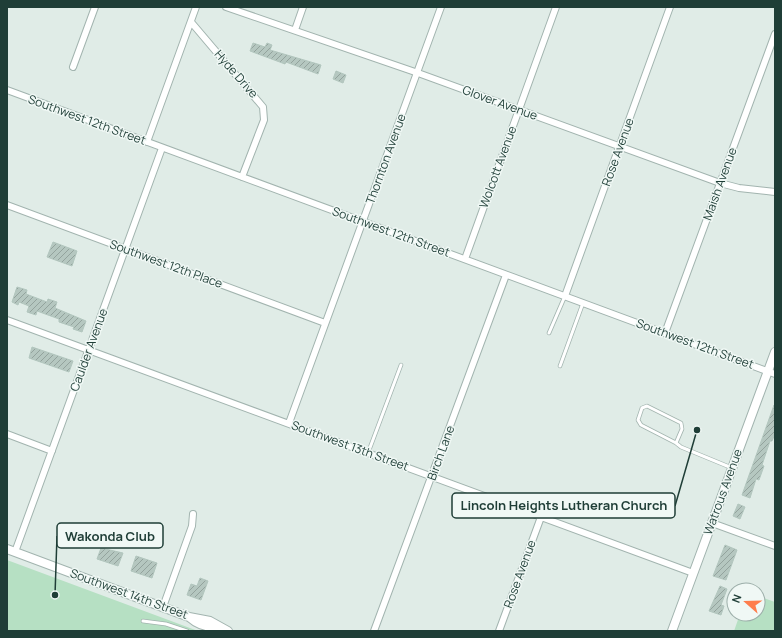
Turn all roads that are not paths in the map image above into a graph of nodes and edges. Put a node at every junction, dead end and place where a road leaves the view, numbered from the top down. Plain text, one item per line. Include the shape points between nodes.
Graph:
1 (95, 7) edge
2 (196, 7) edge
3 (226, 7) edge
4 (303, 7) edge
5 (441, 7) edge
6 (556, 7) edge
7 (670, 7) edge
8 (191, 22) junction
9 (295, 30) junction
10 (775, 34) edge
11 (73, 67) dead end
12 (418, 73) junction
13 (7, 90) edge
14 (519, 110) junction
15 (147, 142) junction
16 (620, 146) junction
17 (162, 148) junction
18 (242, 177) junction
19 (720, 183) junction
20 (775, 192) edge
21 (7, 206) edge
22 (363, 222) junction
23 (126, 249) junction
24 (465, 260) junction
25 (506, 275) junction
26 (565, 296) junction
27 (583, 303) junction
28 (7, 320) edge
29 (326, 324) junction
30 (549, 333) dead end
31 (665, 333) junction
32 (89, 350) junction
33 (775, 352) edge
34 (401, 365) dead end
35 (560, 366) dead end
36 (772, 372) edge
37 (289, 423) junction
38 (7, 434) edge
39 (676, 442) junction
40 (52, 451) junction
41 (368, 453) junction
42 (732, 468) junction
43 (432, 476) junction
44 (193, 514) dead end
45 (541, 517) junction
46 (712, 523) junction
47 (775, 546) edge
48 (7, 549) edge
49 (15, 552) junction
50 (693, 573) junction
51 (163, 607) junction
52 (143, 621) dead end
53 (187, 631) edge
54 (228, 631) edge
55 (374, 631) edge
56 (499, 631) edge
57 (672, 631) edge

1 - 11 street
2 - 8 street
3 - 9 street, Glover Avenue
4 - 9 street
5 - 12 street, Thornton Avenue
6 - 14 street, Wolcott Avenue
7 - 16 street, Rose Avenue
8 - 15 street
8 - 18 street, Hyde Drive via 263,107 264,120
9 - 12 street, Glover Avenue
10 - 19 street, Maish Avenue
12 - 14 street, Glover Avenue
12 - 22 street, Thornton Avenue
13 - 15 street, Southwest 12th Street
14 - 16 street, Glover Avenue
14 - 24 street, Wolcott Avenue
15 - 17 street, Southwest 12th Street
16 - 19 street, Glover Avenue
16 - 26 street, Rose Avenue
17 - 18 street, Southwest 12th Street
17 - 23 street, Caulder Avenue
18 - 22 street, Southwest 12th Street
19 - 20 street, Glover Avenue
19 - 31 street, Maish Avenue
21 - 23 street, Southwest 12th Place
22 - 24 street, Southwest 12th Street
22 - 29 street, Thornton Avenue
23 - 29 street, Southwest 12th Place
23 - 32 street, Caulder Avenue
24 - 25 street, Southwest 12th Street
25 - 26 street, Southwest 12th Street
25 - 43 street, Birch Lane
26 - 27 street, Southwest 12th Street
26 - 30 lane
27 - 31 street, Southwest 12th Street
27 - 35 lane
28 - 32 street, Southwest 13th Street
29 - 37 street, Thornton Avenue
31 - 36 street, Southwest 12th Street
32 - 37 street, Southwest 13th Street
32 - 40 street, Caulder Avenue
33 - 36 street, Watrous Avenue
34 - 41 lane
36 - 42 street, Watrous Avenue
37 - 41 street, Southwest 13th Street
38 - 40 street
39 - 39 lane via 639,423 642,408 647,406 681,422 682,429
39 - 42 lane via 681,447
40 - 49 street, Caulder Avenue
41 - 43 street, Southwest 13th Street
42 - 46 street, Watrous Avenue
43 - 45 street, Southwest 13th Street
43 - 55 street, Birch Lane
44 - 51 street via 192,526
45 - 50 street, Southwest 13th Street
45 - 56 street, Rose Avenue
46 - 47 street
46 - 50 street, Watrous Avenue
48 - 49 street, Southwest 14th Street
49 - 51 street, Southwest 14th Street
50 - 57 street, Watrous Avenue
51 - 54 street, Southwest 14th Street via 189,617 210,621
52 - 53 lane via 166,624

